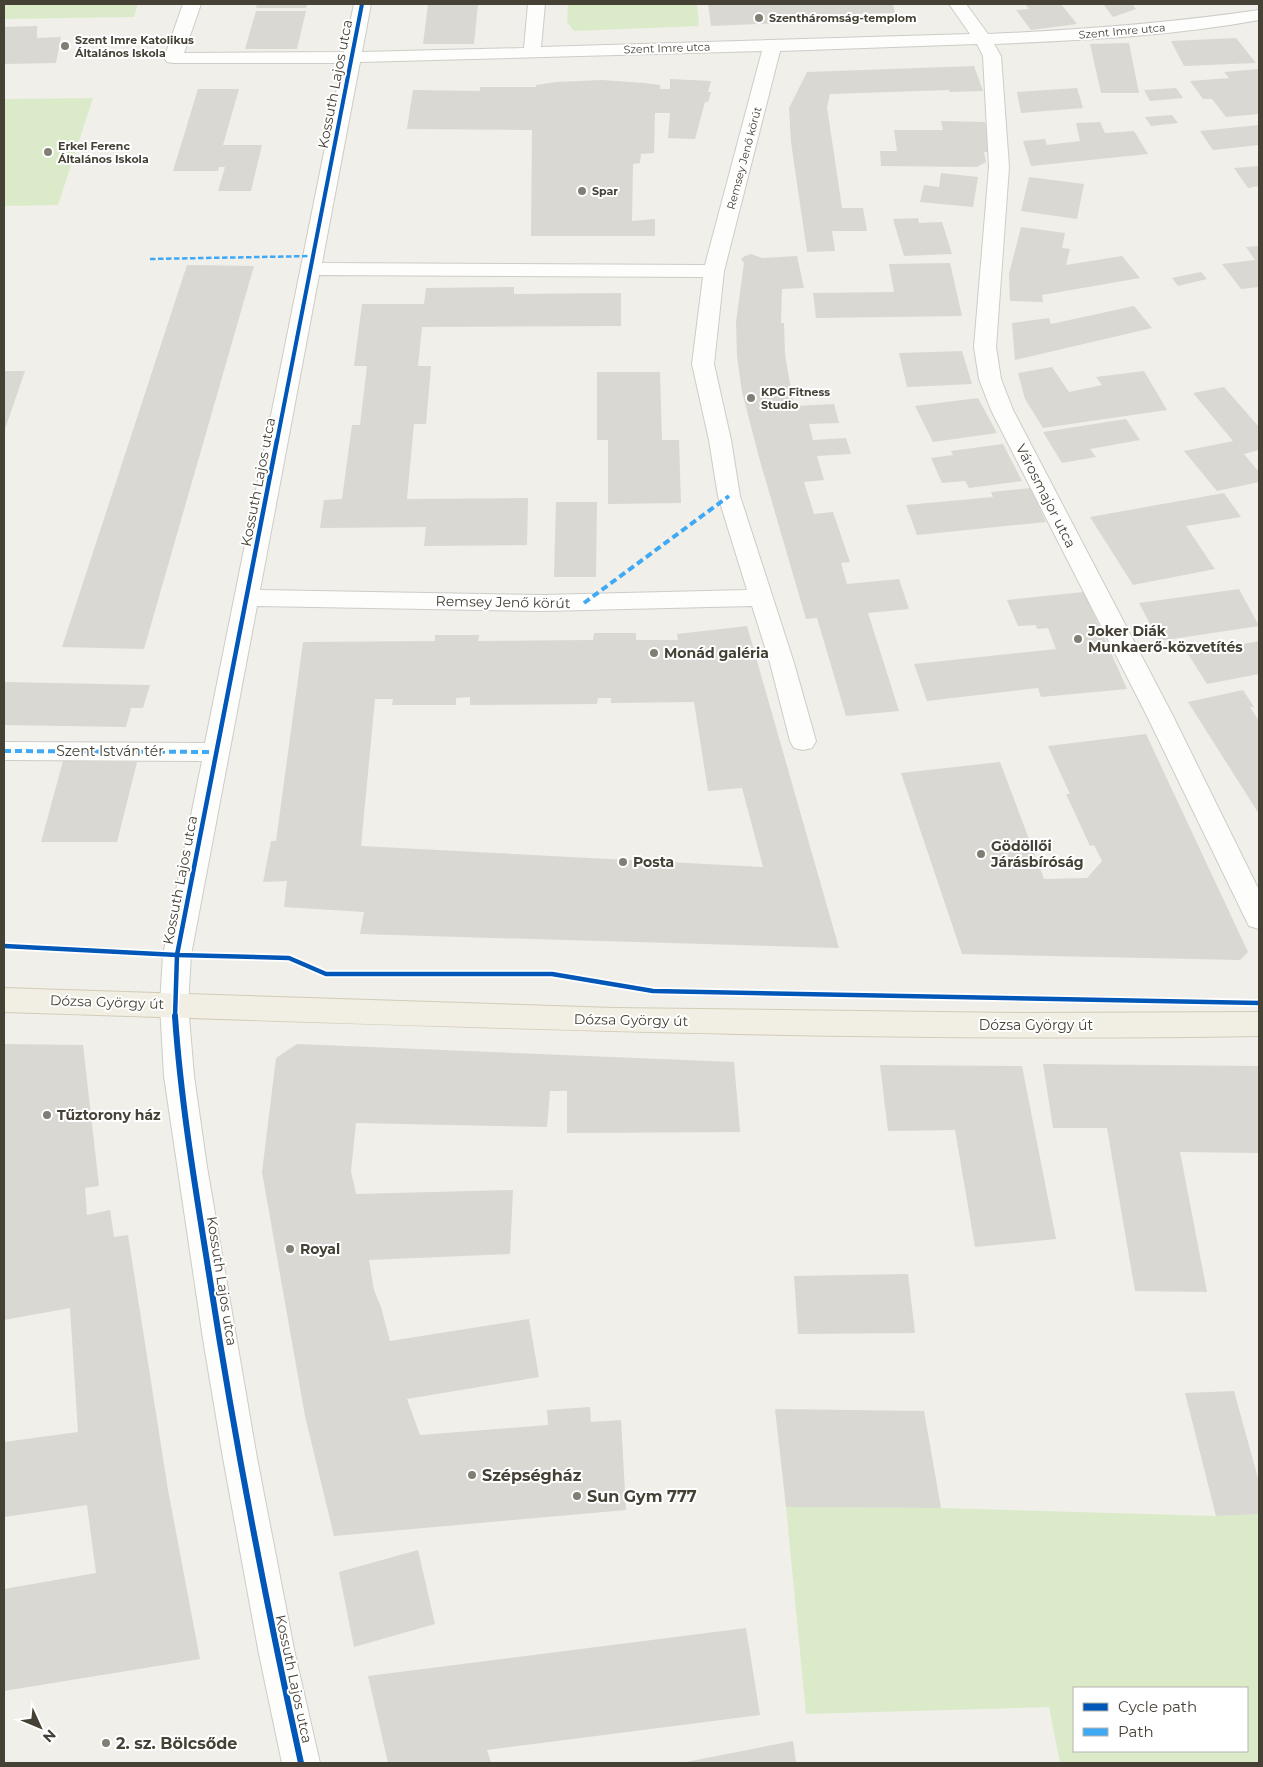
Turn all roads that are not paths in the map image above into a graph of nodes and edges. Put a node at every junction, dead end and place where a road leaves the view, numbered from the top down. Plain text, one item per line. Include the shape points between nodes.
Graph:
1 (192, 4) edge
2 (362, 4) edge
3 (536, 4) edge
4 (957, 4) edge
5 (1254, 15) edge
6 (983, 39) junction
7 (773, 44) junction
8 (532, 53) junction
9 (351, 58) junction
10 (310, 270) junction
11 (714, 271) junction
12 (246, 598) junction
13 (760, 598) junction
14 (803, 741) dead end
15 (217, 752) junction
16 (5, 755) edge
17 (1259, 918) edge
18 (4, 1000) edge
19 (174, 1005) junction
20 (1259, 1024) edge
21 (301, 1763) edge

1 - 9 street, Szent Imre utca via 173,58
2 - 9 street, Kossuth Lajos utca
3 - 8 street
4 - 6 street
5 - 6 street, Szent Imre utca via 1220,22
6 - 7 street, Szent Imre utca
6 - 17 street, Városmajor utca via 992,56 999,167 984,347 990,379 1002,410 1160,716
7 - 8 street, Szent Imre utca
7 - 11 street, Remsey Jenő körút
8 - 9 street, Szent Imre utca
9 - 10 street, Kossuth Lajos utca
10 - 11 street
10 - 12 street, Kossuth Lajos utca
11 - 13 street, Remsey Jenő körút via 702,364 720,440 728,496
12 - 13 street, Remsey Jenő körút via 542,603
12 - 15 street, Kossuth Lajos utca
13 - 14 street, Remsey Jenő körút
15 - 16 street, Szent István tér
15 - 19 street, Kossuth Lajos utca via 177,955
18 - 19 main road, Dózsa György út
19 - 20 main road, Dózsa György út via 614,1020
19 - 21 street, Kossuth Lajos utca via 179,1076 219,1339 277,1654

